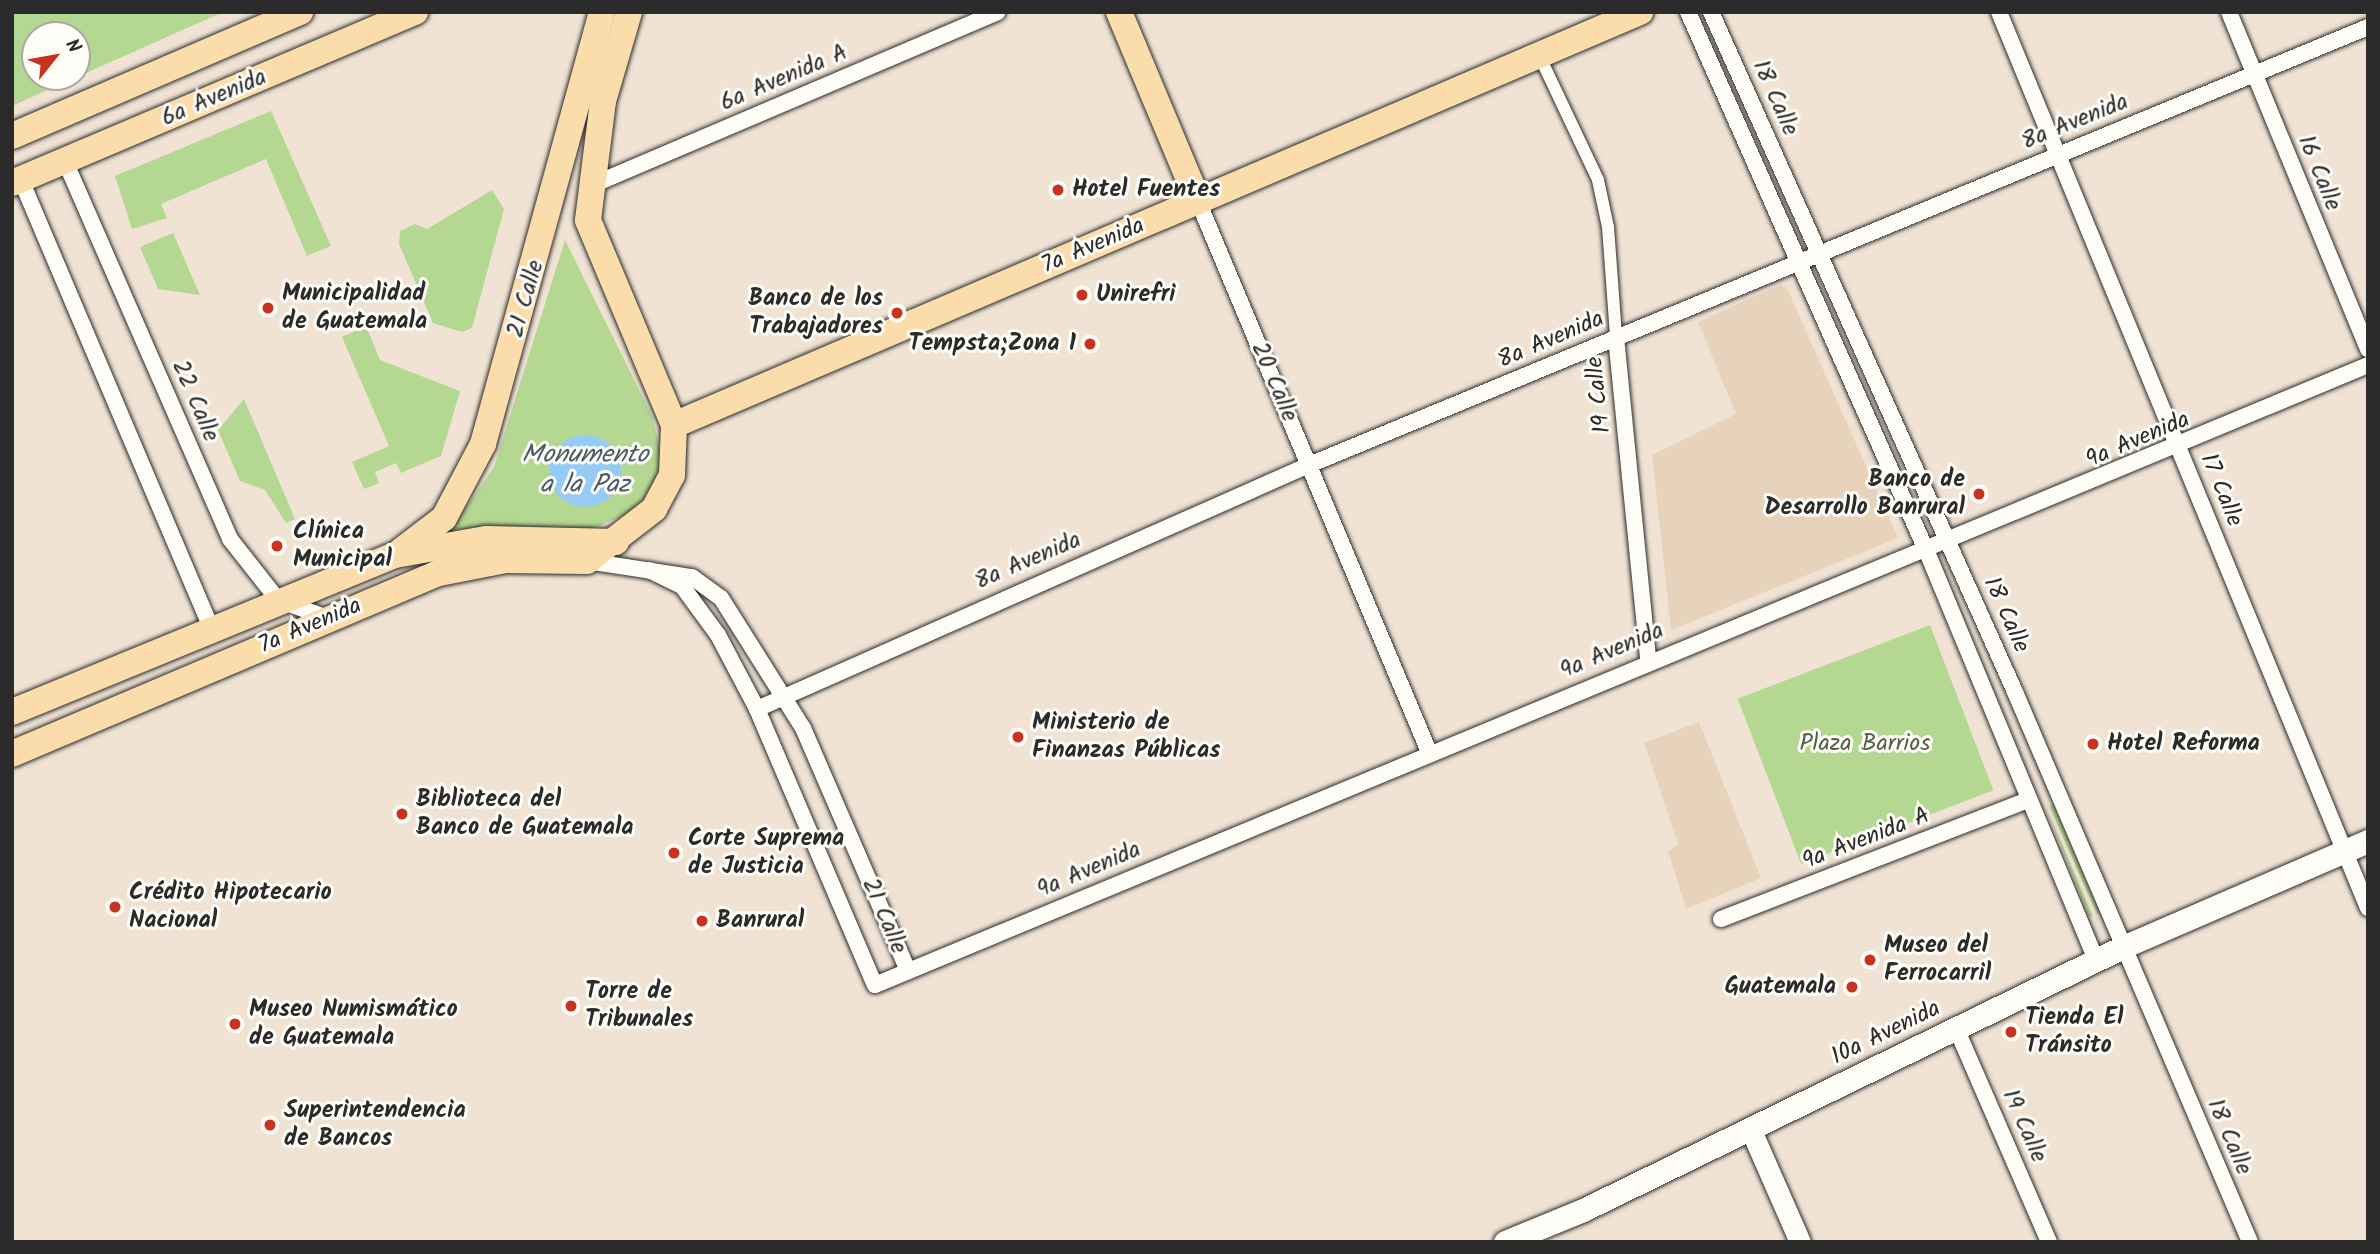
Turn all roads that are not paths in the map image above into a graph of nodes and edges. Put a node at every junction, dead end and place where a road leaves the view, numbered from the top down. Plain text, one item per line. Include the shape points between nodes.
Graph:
1 (300, 12) edge
2 (415, 12) edge
3 (602, 12) edge
4 (629, 12) edge
5 (997, 12) edge
6 (1119, 12) edge
7 (1640, 12) edge
8 (1688, 12) edge
9 (1711, 12) edge
10 (1999, 12) edge
11 (2229, 12) edge
12 (2368, 27) edge
13 (1539, 55) junction
14 (2255, 76) junction
15 (603, 101) junction
16 (12, 135) edge
17 (2057, 153) junction
18 (65, 161) junction
19 (16, 181) edge
20 (590, 186) junction
21 (1198, 201) junction
22 (541, 248) junction
23 (1819, 252) junction
24 (1796, 262) junction
25 (1616, 337) junction
26 (2368, 350) edge
27 (2368, 365) edge
28 (674, 425) junction
29 (2179, 448) junction
30 (1309, 466) junction
31 (616, 541) junction
32 (1949, 544) junction
33 (1927, 552) junction
34 (395, 555) junction
35 (587, 561) junction
36 (649, 570) junction
37 (278, 600) junction
38 (328, 618) junction
39 (211, 628) junction
40 (1648, 660) junction
41 (783, 697) junction
42 (757, 709) junction
43 (12, 712) edge
44 (1429, 752) junction
45 (12, 754) edge
46 (2028, 800) junction
47 (2368, 841) edge
48 (2344, 851) junction
49 (2368, 908) edge
50 (1721, 919) dead end
51 (2123, 947) junction
52 (2095, 961) junction
53 (908, 971) junction
54 (875, 985) joint
55 (1956, 1028) junction
56 (1750, 1128) junction
57 (1583, 1210) junction
58 (1505, 1242) edge
59 (1542, 1242) edge
60 (1800, 1242) edge
61 (2049, 1242) edge
62 (2250, 1242) edge

1 - 16 main road, 6a Avenida
2 - 18 main road, 6a Avenida
3 - 22 main road, 21 Calle via 551,185
4 - 15 main road
5 - 20 street, 6a Avenida A
6 - 21 main road, 20 Calle
7 - 13 main road, 7a Avenida
8 - 24 street, 18 Calle
9 - 23 street, 18 Calle
10 - 17 street, 17 Calle
11 - 14 street, 16 Calle
12 - 14 street, 8a Avenida
13 - 21 main road, 7a Avenida
13 - 25 street, 19 Calle via 1598,180 1608,227
14 - 17 street, 8a Avenida
14 - 26 street, 16 Calle
15 - 20 main road
15 - 22 main road
17 - 23 street, 8a Avenida
17 - 29 street, 17 Calle
18 - 19 main road, 6a Avenida
18 - 37 street, 22 Calle via 230,539
19 - 39 street
20 - 28 main road via 591,231
21 - 28 main road, 7a Avenida
21 - 30 street, 20 Calle
22 - 34 main road, 21 Calle via 473,472 444,518
23 - 24 street, 8a Avenida
23 - 32 street, 18 Calle
24 - 25 street, 8a Avenida
24 - 33 street, 18 Calle
25 - 30 street, 8a Avenida
25 - 40 street, 19 Calle
27 - 29 street, 9a Avenida
28 - 31 main road via 672,475 662,497
29 - 32 street, 9a Avenida
29 - 48 street, 17 Calle
30 - 41 street, 8a Avenida
30 - 44 street, 20 Calle
31 - 34 main road, 7a Avenida via 486,539
31 - 35 main road
32 - 33 street, 9a Avenida
32 - 51 street, 18 Calle
33 - 40 street, 9a Avenida
33 - 46 street, 18 Calle
34 - 37 main road, 7a Avenida
35 - 36 street, 21 Calle
35 - 38 main road, 7a Avenida via 471,565
36 - 41 street, 21 Calle via 709,585
36 - 42 street, 21 Calle via 682,586 702,612
37 - 38 street
37 - 39 main road, 7a Avenida
38 - 45 main road, 7a Avenida
39 - 43 main road, 7a Avenida
40 - 44 street, 9a Avenida
41 - 42 street, 8a Avenida
41 - 53 street, 21 Calle via 803,728
42 - 54 street, 21 Calle
44 - 53 street, 9a Avenida
46 - 50 street, 9a Avenida A
46 - 52 street, 18 Calle
47 - 48 main road, 10a Avenida
48 - 49 street, 17 Calle
48 - 51 main road, 10a Avenida
51 - 52 main road, 10a Avenida
51 - 62 street, 18 Calle
52 - 55 main road, 10a Avenida
53 - 54 street, 9a Avenida
55 - 56 main road, 10a Avenida
55 - 61 street, 19 Calle
56 - 57 main road, 10a Avenida
56 - 60 street
57 - 58 main road, 10a Avenida
57 - 59 main road

